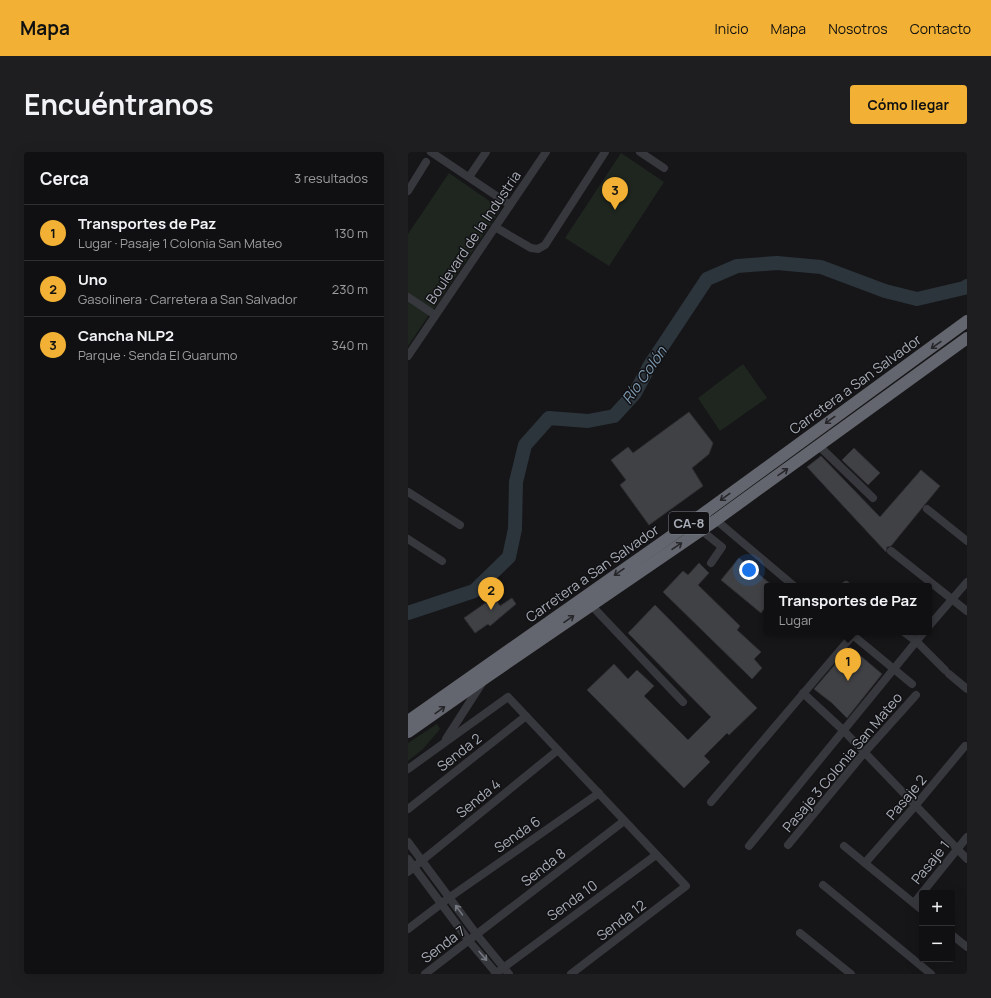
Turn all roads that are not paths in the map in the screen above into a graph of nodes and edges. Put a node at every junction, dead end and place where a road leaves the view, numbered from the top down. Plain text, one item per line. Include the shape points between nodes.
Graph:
1 (486, 152) edge
2 (546, 152) edge
3 (605, 152) edge
4 (640, 152) edge
5 (436, 153) edge
6 (426, 162) dead end
7 (664, 168) dead end
8 (469, 177) junction
9 (408, 191) edge
10 (510, 205) junction
11 (495, 227) junction
12 (408, 297) edge
13 (435, 315) junction
14 (967, 322) edge
15 (967, 338) edge
16 (408, 356) edge
17 (819, 446) junction
18 (408, 492) edge
19 (872, 498) dead end
20 (927, 509) dead end
21 (716, 520) junction
22 (460, 525) dead end
23 (701, 530) junction
24 (408, 539) edge
25 (967, 541) edge
26 (891, 551) dead end
27 (442, 561) dead end
28 (711, 563) dead end
29 (967, 582) edge
30 (790, 583) edge
31 (932, 583) edge
32 (932, 583) edge
33 (952, 599) junction
34 (591, 605) junction
35 (967, 611) edge
36 (932, 622) edge
37 (850, 635) edge
38 (852, 635) edge
39 (908, 635) edge
40 (921, 635) edge
41 (916, 641) junction
42 (894, 669) junction
43 (485, 678) junction
44 (912, 684) dead end
45 (967, 689) edge
46 (803, 693) junction
47 (916, 695) dead end
48 (683, 702) dead end
49 (526, 716) junction
50 (408, 721) edge
51 (843, 730) junction
52 (408, 732) edge
53 (442, 745) junction
54 (965, 746) dead end
55 (558, 750) junction
56 (864, 753) junction
57 (408, 769) edge
58 (599, 793) junction
59 (711, 802) dead end
60 (915, 806) junction
61 (408, 810) edge
62 (624, 821) junction
63 (967, 837) edge
64 (408, 842) edge
65 (749, 846) dead end
66 (788, 846) dead end
67 (844, 846) dead end
68 (957, 849) junction
69 (656, 855) junction
70 (408, 859) edge
71 (967, 859) edge
72 (422, 861) junction
73 (865, 863) junction
74 (411, 869) edge
75 (823, 885) dead end
76 (450, 897) junction
77 (914, 902) junction
78 (442, 903) junction
79 (919, 907) edge
80 (408, 929) edge
81 (800, 933) dead end
82 (477, 935) junction
83 (955, 937) edge
84 (469, 941) junction
85 (967, 947) edge
86 (504, 967) junction
87 (425, 974) edge
88 (496, 974) edge
89 (509, 974) edge
90 (571, 974) edge
91 (852, 974) edge
92 (931, 974) edge

1 - 8 street
2 - 10 street, Boulevard de la Industria
3 - 11 street via 545,245 538,249 531,248
4 - 7 street
5 - 8 street
6 - 9 street
8 - 10 street
10 - 11 street, Boulevard de la Industria
11 - 13 street, Boulevard de la Industria
12 - 13 street
13 - 16 street, Boulevard de la Industria
14 -> 50 highway, Carretera a San Salvador / CA-8 via 707,511
15 - 17 highway, CA-8
17 - 19 street
21 -> 17 highway, CA-8
18 - 22 street
20 - 25 street
21 - 23 highway, CA-8
21 - 30 street
23 - 28 street via 722,547
34 -> 23 highway, CA-8
24 - 27 street
26 - 32 street
29 - 33 street
31 - 33 street
33 - 35 street
33 - 36 street
43 -> 34 highway, CA-8
34 - 48 street
37 - 46 street
38 - 42 street
39 - 41 street
40 - 41 street
41 - 42 street
41 - 45 street
42 - 44 street
42 - 51 street
52 -> 43 highway, CA-8
43 - 53 street
46 - 51 street
46 - 59 street
47 - 56 street, Pasaje 3 Colonia San Mateo
49 - 53 street via 508,697
49 - 55 street
49 - 61 street, Senda 2
51 - 56 street
51 - 65 street
53 - 57 street
54 - 60 street, Pasaje 2
55 - 58 street
55 - 72 street, Senda 4
56 - 60 street
56 - 66 street, Pasaje 3 Colonia San Mateo
58 - 62 street
58 - 76 street, Senda 6
60 - 68 street
60 - 73 street, Pasaje 2
62 - 69 street
62 - 82 street, Senda 8
63 - 68 street, Pasaje 1
64 - 72 street
67 - 73 street
68 - 71 street
68 - 77 street, Pasaje 1
69 - 86 street, Senda 10
69 - 90 street, Senda 12 via 686,886
70 - 74 street
72 - 74 street, Senda 4
72 - 76 street
73 - 77 street
74 - 78 street
75 - 92 street
76 - 78 street, Senda 6
82 -> 76 street
77 - 79 street
78 - 80 street, Senda 6
78 - 84 street
81 - 91 street
82 - 84 street, Senda 7
82 - 86 street
83 - 85 street
84 - 87 street, Senda 7
84 -> 88 street
86 - 88 street, Senda 10
86 - 89 street

